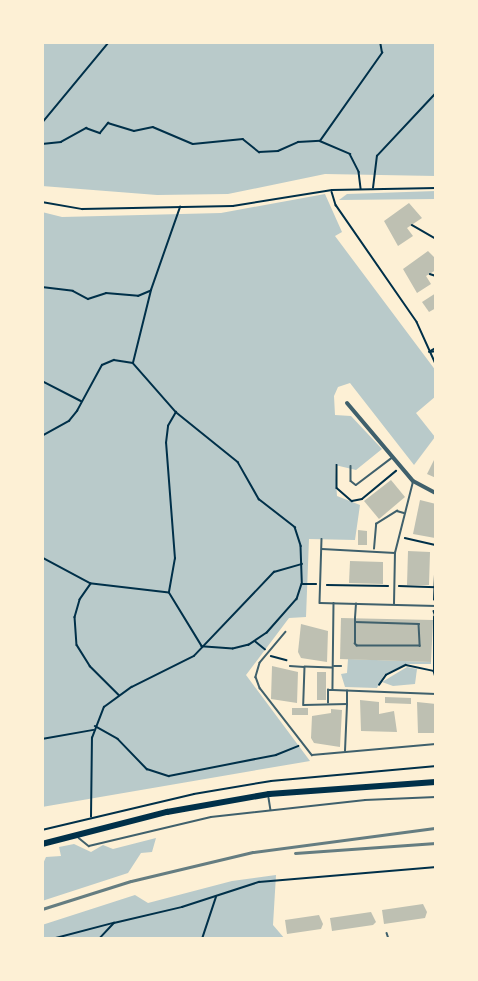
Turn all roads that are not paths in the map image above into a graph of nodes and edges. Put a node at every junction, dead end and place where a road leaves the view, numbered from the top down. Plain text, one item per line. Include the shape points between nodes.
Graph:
1 (347, 403) dead end
2 (393, 456) junction
3 (351, 466) dead end
4 (414, 481) junction
5 (436, 493) edge
6 (406, 513) junction
7 (322, 539) dead end
8 (322, 549) junction
9 (374, 550) junction
10 (395, 554) junction
11 (334, 603) junction
12 (356, 604) junction
13 (394, 605) junction
14 (435, 606) edge
15 (355, 622) junction
16 (286, 633) dead end
17 (290, 666) road end
18 (341, 666) dead end
19 (305, 667) junction
20 (333, 667) junction
21 (333, 690) junction
22 (347, 691) junction
23 (436, 694) edge
24 (328, 704) junction
25 (347, 705) junction
26 (436, 744) edge
27 (345, 751) junction
28 (436, 782) edge
29 (269, 794) junction
30 (436, 797) edge
31 (271, 810) junction
32 (78, 834) junction
33 (42, 844) edge
34 (387, 933) dead end
35 (389, 939) edge

1 - 2 street
2 - 3 lane via 356,485 351,481
2 - 4 street
4 - 5 street
4 - 6 lane
6 - 9 lane via 397,511 376,524
6 - 10 lane
7 - 8 lane
8 - 9 lane
8 - 11 lane via 320,603
9 - 10 lane
10 - 13 lane
11 - 12 lane
11 - 20 lane
12 - 13 lane
12 - 15 lane
13 - 14 lane
15 - 15 lane via 419,624 420,646 357,645
16 - 27 lane via 267,654 256,677 260,688 312,755
17 - 19 lane
18 - 20 lane
19 - 20 lane
19 - 24 lane via 304,705
20 - 21 lane
21 - 22 lane
21 - 24 lane via 328,690
22 - 23 lane
22 - 25 lane
24 - 25 lane
25 - 27 lane
26 - 27 lane
28 - 29 main road
29 - 31 lane
29 - 32 main road via 166,812
30 - 31 lane
31 - 32 lane via 166,825 89,846
32 - 33 main road
34 - 35 lane

